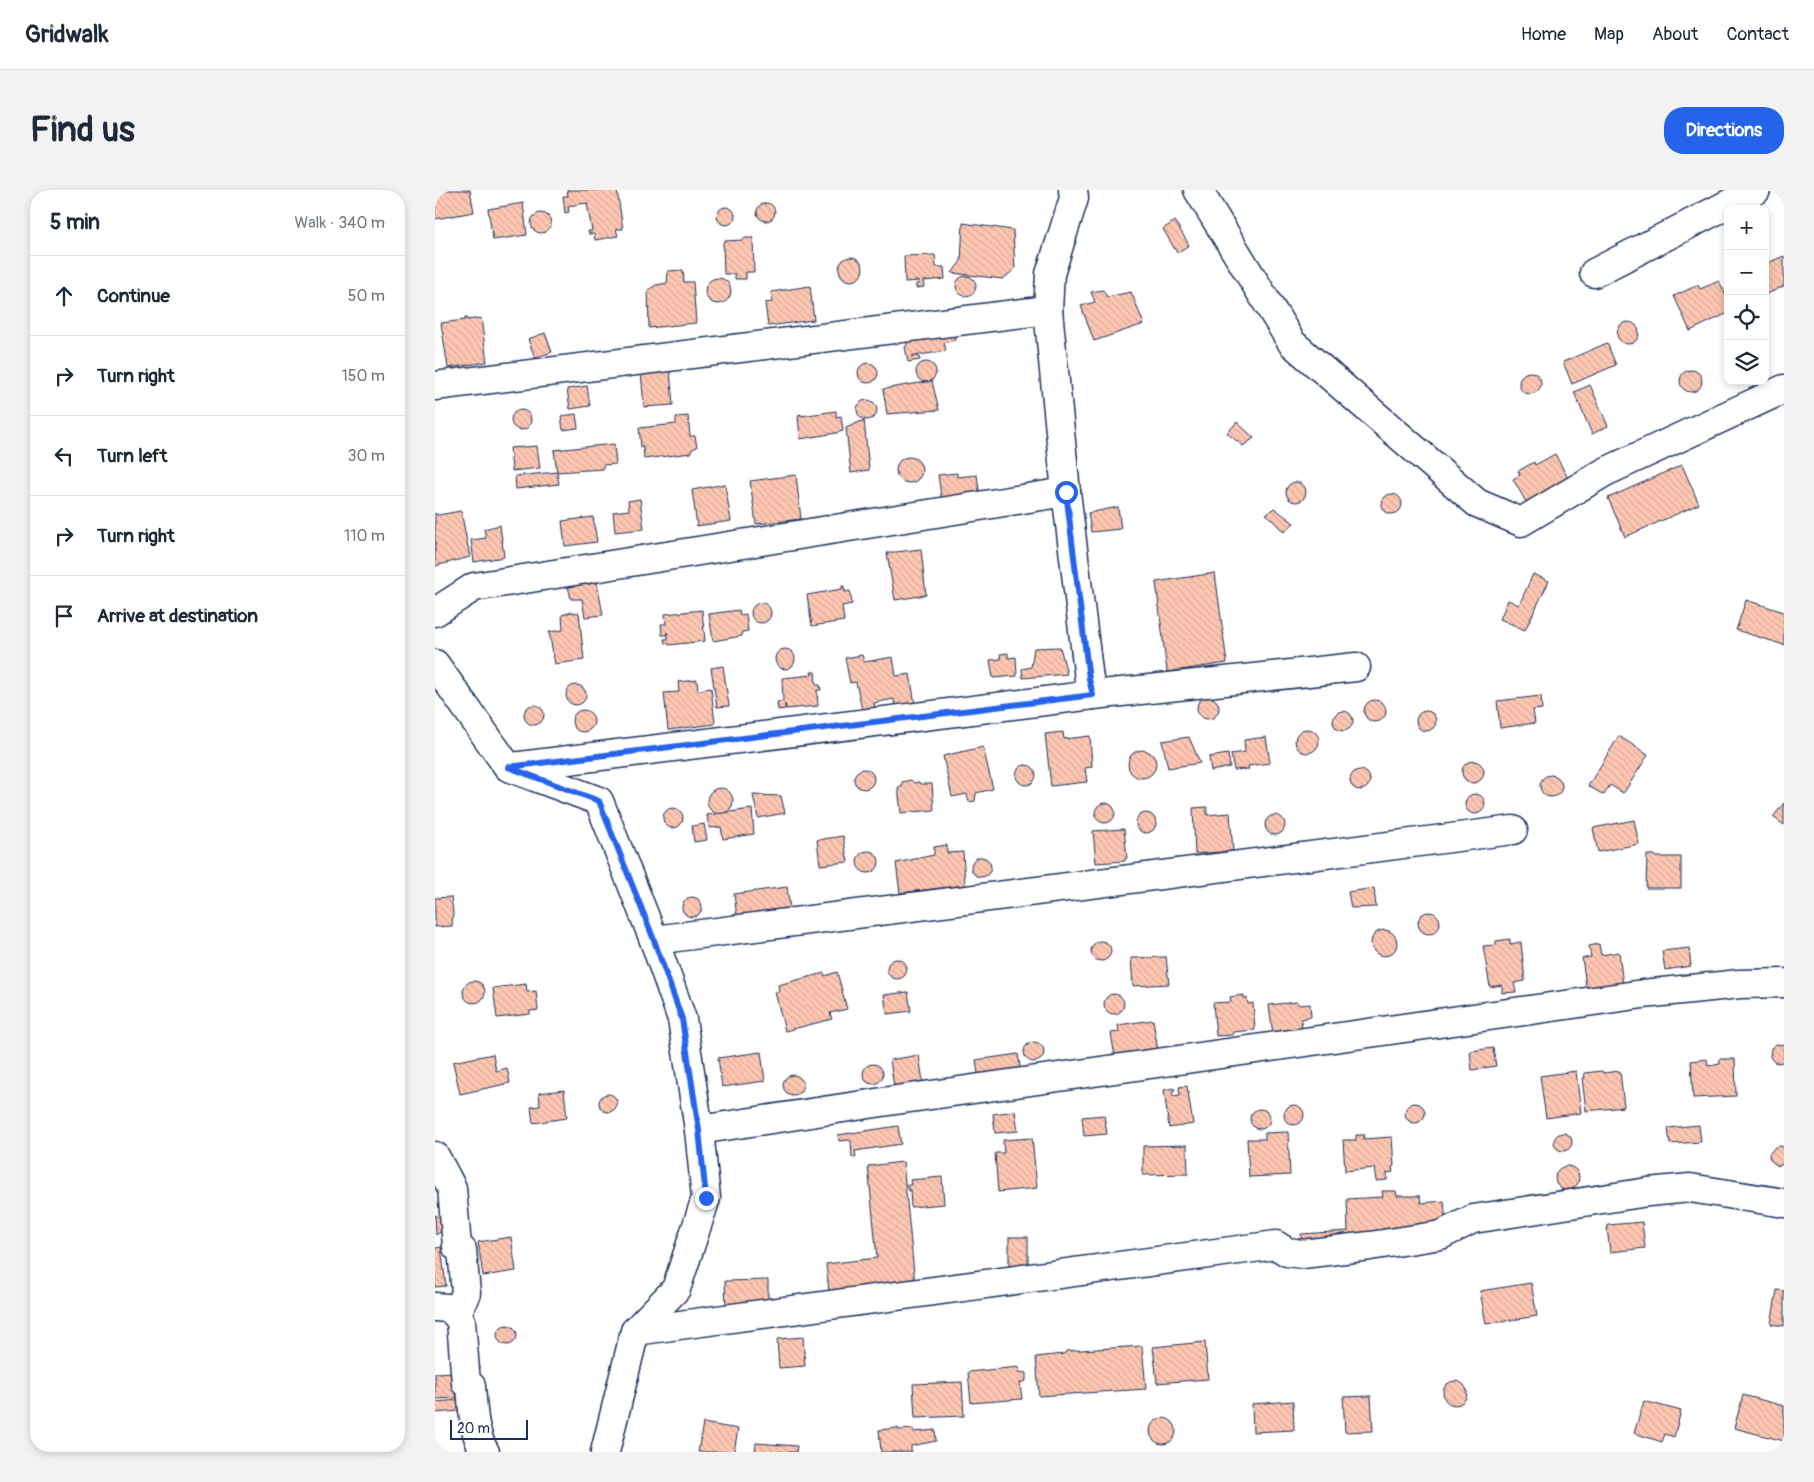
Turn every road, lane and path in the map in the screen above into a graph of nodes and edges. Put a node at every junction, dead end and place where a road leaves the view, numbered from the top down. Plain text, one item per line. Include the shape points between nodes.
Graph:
1 (1198, 190) edge
2 (1756, 190) edge
3 (1069, 193) edge
4 (1594, 273) dead end
5 (1048, 310) junction
6 (435, 386) edge
7 (1784, 389) edge
8 (1066, 492) junction
9 (435, 612) edge
10 (435, 664) edge
11 (1356, 667) dead end
12 (1093, 695) junction
13 (508, 767) junction
14 (1513, 830) dead end
15 (654, 940) junction
16 (1784, 983) edge
17 (699, 1130) junction
18 (435, 1156) edge
19 (1784, 1203) edge
20 (443, 1308) edge
21 (635, 1331) junction
22 (485, 1452) edge
23 (605, 1452) edge

1 - 7 street via 1292,343 1477,503 1521,522 1605,472
2 - 4 street
3 - 5 street via 1050,274
5 - 6 street
5 - 8 street
8 - 9 street via 474,587
8 - 12 street
10 - 13 street
11 - 12 street
12 - 13 street
13 - 15 street via 599,801
14 - 15 street
15 - 17 street via 682,1019
16 - 17 street via 1643,994
17 - 21 street via 706,1198 676,1289
18 - 20 street via 452,1188 457,1246 461,1250 466,1293 459,1309
19 - 21 street via 1690,1188 1648,1192 1473,1219 1441,1235 1371,1246 1302,1254 1287,1252 1276,1245
20 - 22 street via 461,1321 466,1383 471,1386 475,1425
21 - 23 street

